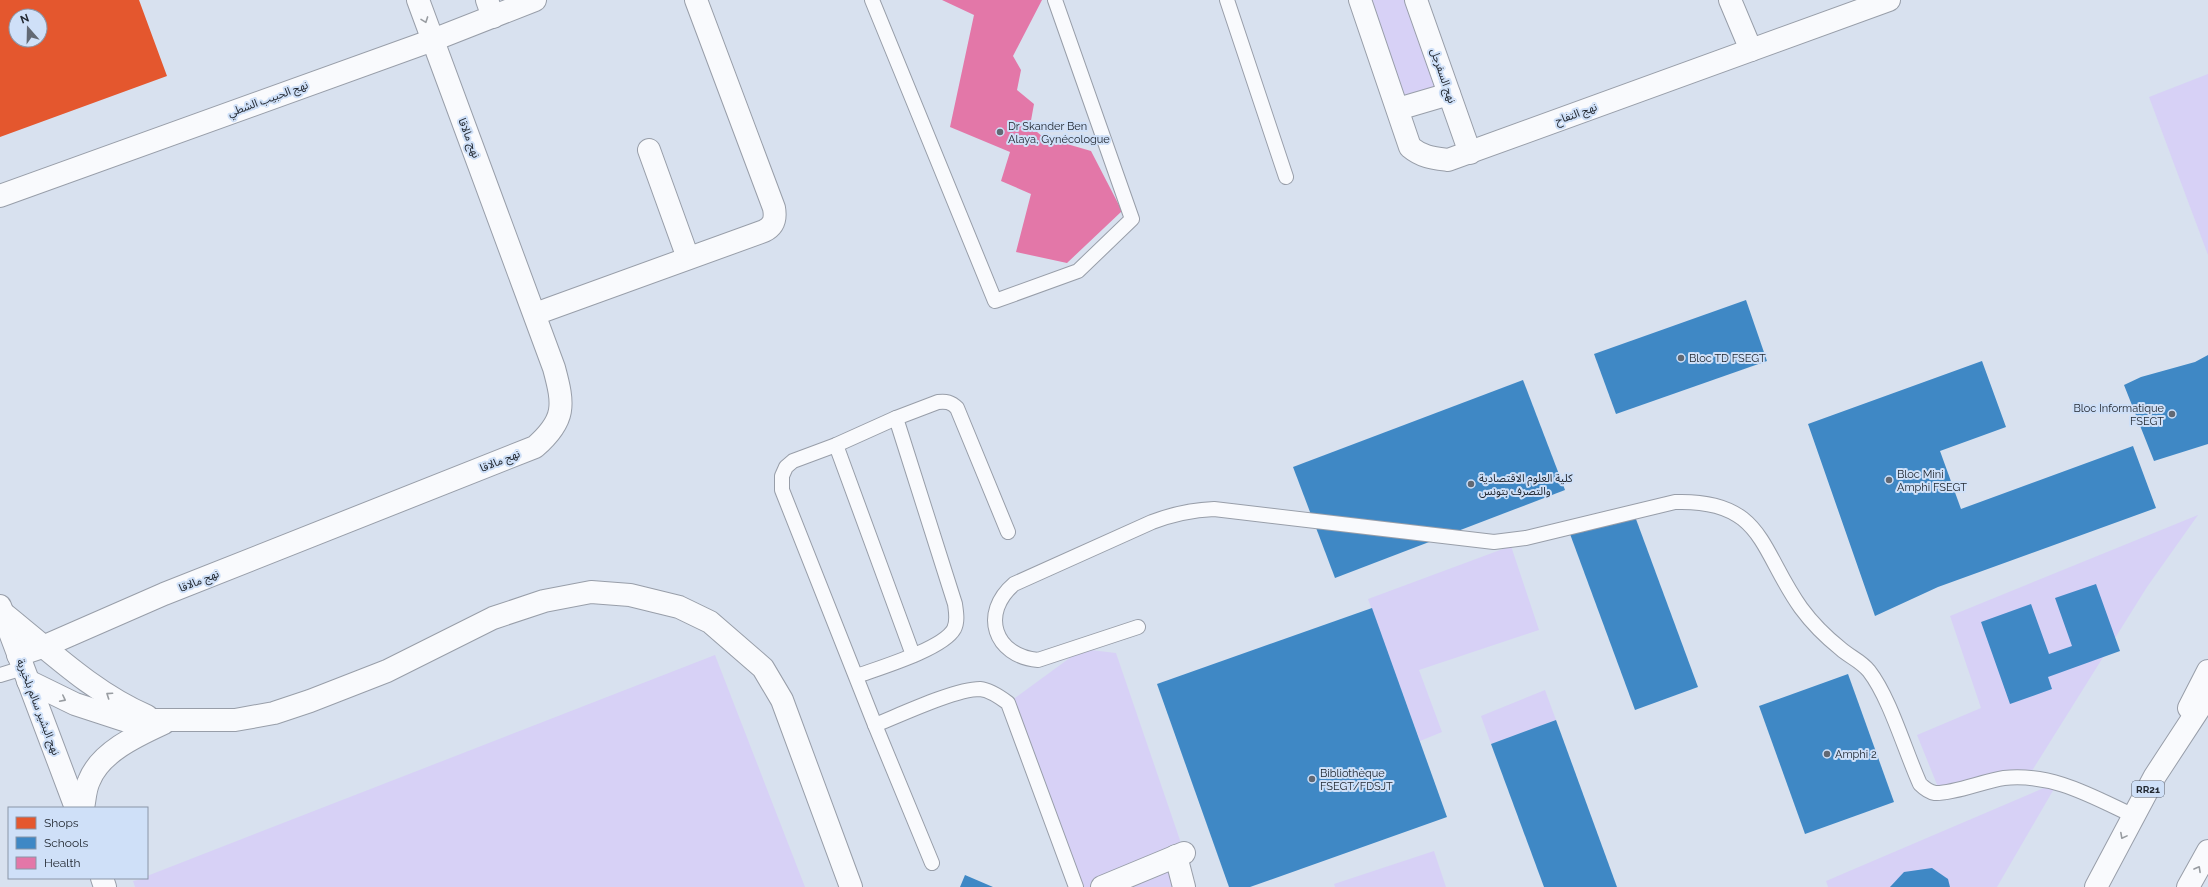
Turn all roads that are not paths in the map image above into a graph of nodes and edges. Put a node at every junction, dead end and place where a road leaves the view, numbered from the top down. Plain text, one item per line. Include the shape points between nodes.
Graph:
1 (418, 0) edge
2 (535, 0) edge
3 (696, 0) edge
4 (872, 0) edge
5 (1055, 0) edge
6 (1227, 0) edge
7 (1360, 0) edge
8 (1416, 0) edge
9 (1730, 0) edge
10 (1889, 0) edge
11 (490, 9) edge
12 (432, 40) junction
13 (1751, 50) junction
14 (1449, 94) junction
15 (1398, 109) junction
16 (649, 150) dead end
17 (1470, 152) junction
18 (1286, 176) dead end
19 (0, 196) edge
20 (688, 258) junction
21 (535, 314) junction
22 (896, 418) junction
23 (836, 446) junction
24 (1008, 532) dead end
25 (1, 610) edge
26 (1138, 628) dead end
27 (45, 646) junction
28 (913, 655) junction
29 (23, 668) junction
30 (2208, 671) edge
31 (0, 675) edge
32 (857, 676) junction
33 (2208, 695) edge
34 (163, 720) junction
35 (874, 725) junction
36 (2155, 776) junction
37 (76, 807) edge
38 (83, 807) edge
39 (2134, 816) junction
40 (2208, 851) edge
41 (932, 863) dead end
42 (851, 887) edge
43 (1076, 887) edge
44 (1102, 887) edge
45 (1184, 887) edge
46 (2096, 887) edge
47 (2188, 887) edge

1 -> 12 main road, نهج مالاقا
2 - 11 main road, نهج الحبيب الشطي
3 - 20 main road via 775,216 772,225 764,231
4 - 5 lane via 995,301 1078,271 1132,219
6 - 18 lane
7 - 15 main road, نهج التفاح
8 - 14 main road, نهج السفرجل
9 - 13 main road
10 - 13 main road, نهج التفاح
11 - 12 main road, نهج الحبيب الشطي
12 - 19 main road, نهج الحبيب الشطي
12 - 21 main road, نهج مالاقا
13 - 17 main road, نهج التفاح
14 - 15 main road
14 - 17 main road, نهج السفرجل
15 - 17 main road, نهج التفاح via 1410,147 1417,153 1429,158 1448,160
16 - 20 main road
20 - 21 main road
21 - 27 main road, نهج مالاقا via 560,392 560,418 550,434 535,447 164,594
22 - 23 lane
22 - 24 lane via 938,402 945,401 957,408
22 - 28 lane via 957,616 954,629 940,643
23 - 28 lane
23 - 32 lane via 794,461 786,467 781,483
25 - 27 main road
25 - 29 main road, نهج البشير سالم بلخيرية
26 - 39 lane via 1038,660 1027,659 1006,648 995,627 995,615 1004,592 1014,584 1152,522 1191,510 1214,509 1494,542 1526,538 1675,502 1713,504 1735,514 1758,532 1801,608 1827,638 1868,670 1881,692 1920,784 1926,790 1942,792 2005,778 2043,779 2059,782
27 - 29 main road, نهج مالاقا
34 -> 27 main road via 128,708 95,686
28 - 32 lane
29 - 31 lane
29 -> 34 main road via 75,704 124,720
29 - 37 main road, نهج البشير سالم بلخيرية
30 - 36 main road
32 - 35 lane
33 - 36 main road, RR21
34 - 38 main road via 120,746 101,763 89,780
34 - 42 main road via 235,720 274,713 387,670 493,618 544,601 591,592 637,596 679,607 710,622 763,668 782,700
35 - 41 lane
35 - 43 lane via 960,692 982,689 996,694 1008,703
36 - 39 main road, RR21
39 -> 46 main road, RR21
47 -> 40 main road
44 - 45 main road via 1180,855

